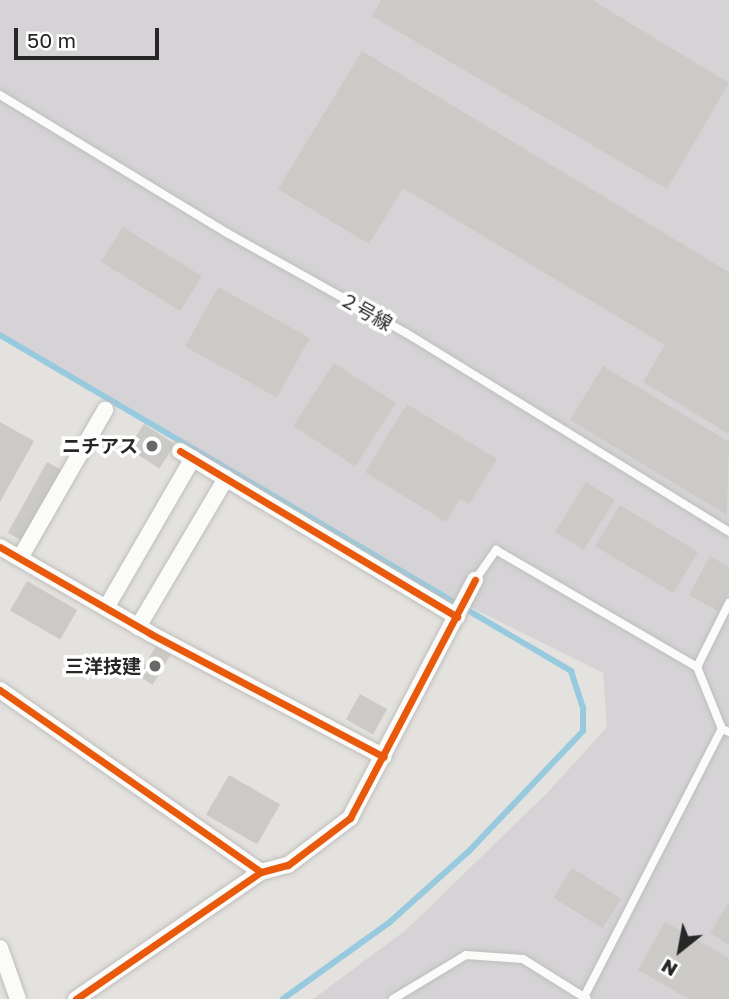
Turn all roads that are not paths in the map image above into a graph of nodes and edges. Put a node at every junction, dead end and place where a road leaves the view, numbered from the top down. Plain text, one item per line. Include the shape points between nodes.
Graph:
1 (0, 95) edge
2 (105, 410) dead end
3 (226, 478) junction
4 (729, 532) edge
5 (0, 547) edge
6 (20, 558) junction
7 (475, 580) joint
8 (729, 603) edge
9 (106, 608) junction
10 (457, 617) junction
11 (138, 626) junction
12 (697, 667) junction
13 (0, 690) edge
14 (726, 731) edge
15 (384, 757) junction
16 (261, 872) junction
17 (0, 948) edge
18 (586, 998) edge
19 (18, 999) edge
20 (76, 999) edge
21 (393, 999) edge

1 - 4 lane, ２号線 via 228,233 406,333
2 - 6 street
3 - 9 street via 187,454
3 - 10 street
3 - 11 street
5 - 6 street
6 - 9 street
7 - 10 street
7 - 12 lane via 496,550
8 - 12 lane
9 - 11 street
10 - 15 street
11 - 15 street
12 - 14 lane
13 - 16 street
14 - 18 lane
15 - 16 street via 350,818 288,865
16 - 20 street
17 - 19 street
18 - 21 lane via 523,959 466,955

